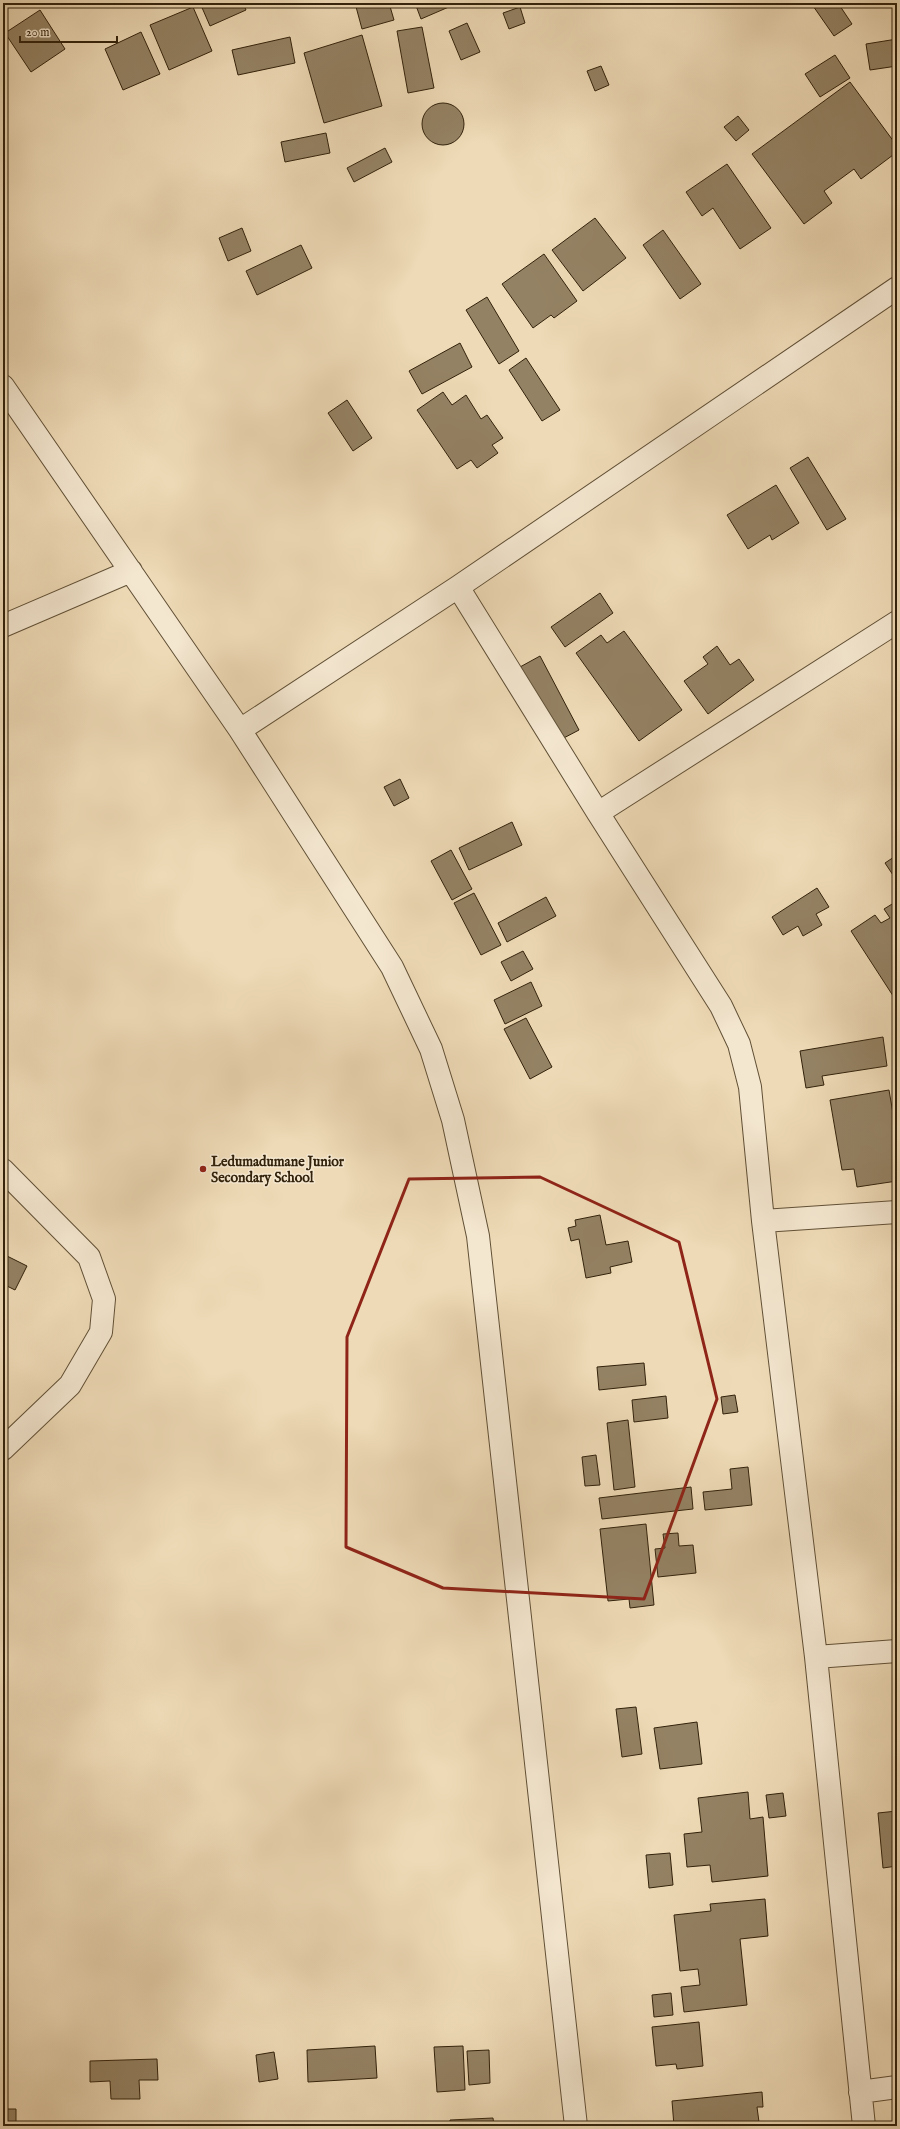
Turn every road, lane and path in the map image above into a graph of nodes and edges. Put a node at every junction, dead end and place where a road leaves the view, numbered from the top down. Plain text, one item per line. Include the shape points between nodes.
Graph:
1 (897, 288) edge
2 (3, 386) edge
3 (131, 571) junction
4 (458, 587) junction
5 (897, 622) edge
6 (3, 626) edge
7 (240, 730) junction
8 (598, 813) junction
9 (3, 1170) edge
10 (897, 1212) edge
11 (763, 1221) junction
12 (3, 1449) edge
13 (897, 1651) edge
14 (816, 1657) junction
15 (897, 2087) edge
16 (860, 2092) junction
17 (576, 2126) edge
18 (864, 2126) edge

1 - 4 street
2 - 3 street
3 - 6 street
3 - 7 street
4 - 7 street
4 - 8 street
5 - 8 street
7 - 17 street via 392,968 431,1049 453,1120 478,1236
8 - 11 street via 721,1006 739,1044 750,1087
9 - 12 street via 89,1257 104,1299 101,1332 70,1384
10 - 11 street
11 - 14 street
13 - 14 street
14 - 16 street
15 - 16 street
16 - 18 street

